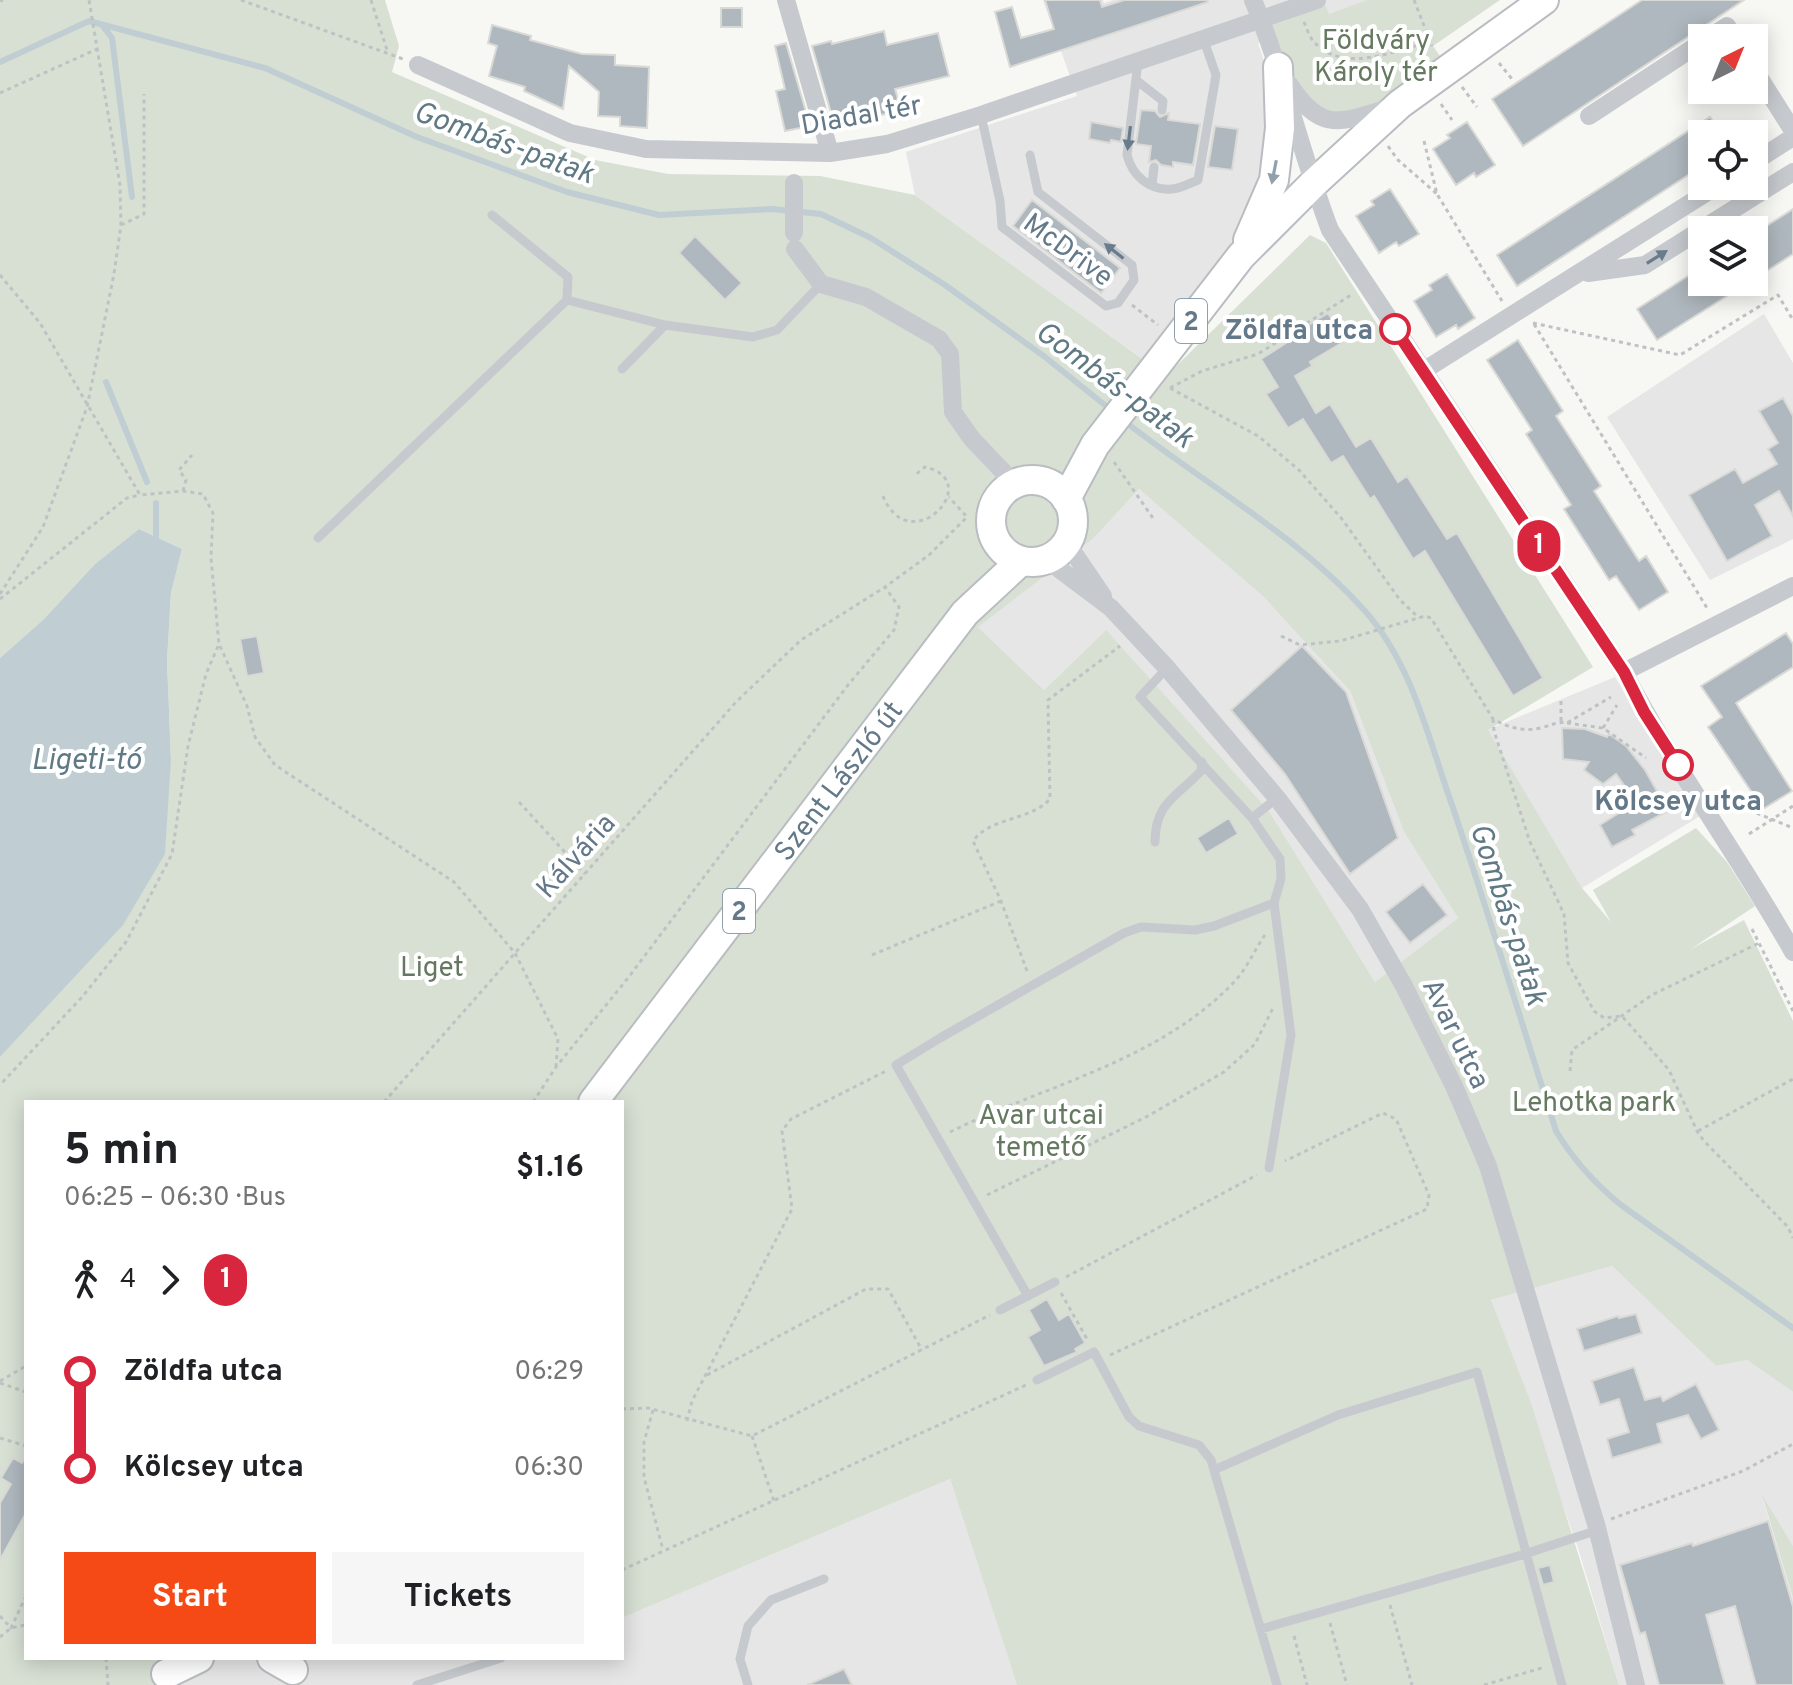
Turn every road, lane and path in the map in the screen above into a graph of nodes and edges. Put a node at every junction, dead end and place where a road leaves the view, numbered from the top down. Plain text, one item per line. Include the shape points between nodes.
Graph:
1 (89, 0) edge
2 (241, 0) edge
3 (371, 0) edge
4 (786, 0) edge
5 (1253, 0) edge
6 (1317, 0) edge
7 (1414, 0) edge
8 (1544, 0) edge
9 (1298, 8) junction
10 (1261, 19) junction
11 (1203, 38) junction
12 (97, 49) junction
13 (1688, 51) edge
14 (388, 53) junction
15 (1495, 57) dead end
16 (1138, 61) junction
17 (418, 65) joint
18 (1278, 67) junction
19 (1512, 79) dead end
20 (1136, 80) junction
21 (1460, 83) dead end
22 (1768, 92) edge
23 (0, 93) edge
24 (144, 94) dead end
25 (1439, 101) dead end
26 (1400, 104) junction
27 (1477, 107) dead end
28 (1162, 110) dead end
29 (981, 115) junction
30 (1589, 116) dead end
31 (1452, 120) dead end
32 (1793, 134) edge
33 (1424, 141) dead end
34 (1388, 146) dead end
35 (1768, 152) edge
36 (830, 153) junction
37 (1030, 155) dead end
38 (1154, 167) dead end
39 (1793, 172) edge
40 (794, 183) dead end
41 (1313, 184) junction
42 (1152, 185) junction
43 (1437, 194) junction
44 (1696, 200) edge
45 (492, 215) dead end
46 (121, 225) junction
47 (1241, 256) junction
48 (1582, 274) junction
49 (0, 275) edge
50 (821, 284) junction
51 (1351, 295) dead end
52 (1122, 297) junction
53 (567, 300) junction
54 (1503, 304) dead end
55 (1528, 315) junction
56 (1793, 320) edge
57 (665, 325) junction
58 (1161, 327) dead end
59 (622, 369) dead end
60 (1423, 371) junction
61 (87, 407) junction
62 (1104, 452) junction
63 (192, 455) dead end
64 (915, 475) dead end
65 (1043, 481) junction
66 (1014, 483) junction
67 (183, 491) junction
68 (140, 495) junction
69 (883, 496) dead end
70 (949, 497) junction
71 (1066, 499) junction
72 (1155, 521) dead end
73 (318, 538) dead end
74 (997, 544) junction
75 (1045, 554) junction
76 (1793, 586) edge
77 (885, 587) junction
78 (0, 596) edge
79 (1111, 608) junction
80 (965, 613) junction
81 (1419, 618) junction
82 (1717, 624) junction
83 (1135, 634) junction
84 (1281, 636) dead end
85 (219, 644) junction
86 (1167, 668) junction
87 (1624, 672) junction
88 (1561, 697) dead end
89 (1611, 697) dead end
90 (1617, 705) dead end
91 (1493, 719) junction
92 (1564, 722) junction
93 (1603, 728) junction
94 (1646, 758) dead end
95 (1202, 762) junction
96 (1277, 798) junction
97 (1727, 801) dead end
98 (519, 802) dead end
99 (1793, 806) edge
100 (1252, 818) junction
101 (1772, 819) junction
102 (1793, 828) edge
103 (1749, 834) dead end
104 (1155, 842) dead end
105 (585, 874) junction
106 (1001, 901) junction
107 (1274, 903) junction
108 (1276, 918) junction
109 (1752, 929) dead end
110 (1759, 943) junction
111 (1793, 952) edge
112 (515, 953) junction
113 (872, 955) dead end
114 (1033, 985) junction
115 (1285, 987) junction
116 (1793, 1011) edge
117 (1622, 1016) junction
118 (896, 1065) junction
119 (556, 1067) junction
120 (1570, 1071) dead end
121 (1793, 1079) edge
122 (0, 1085) edge
123 (386, 1100) edge
124 (534, 1100) edge
125 (595, 1100) edge
126 (1697, 1131) junction
127 (938, 1137) junction
128 (1269, 1168) junction
129 (974, 1201) junction
130 (1790, 1227) edge
131 (1793, 1238) edge
132 (1055, 1282) junction
133 (1028, 1296) junction
134 (1000, 1310) joint
135 (922, 1350) junction
136 (1097, 1356) junction
137 (24, 1367) edge
138 (706, 1375) junction
139 (1037, 1380) joint
140 (0, 1382) edge
141 (24, 1391) edge
142 (624, 1409) edge
143 (653, 1410) junction
144 (687, 1421) junction
145 (752, 1436) junction
146 (0, 1438) edge
147 (1793, 1444) edge
148 (24, 1445) edge
149 (1214, 1470) junction
150 (774, 1501) junction
151 (1597, 1527) junction
152 (664, 1551) junction
153 (1525, 1554) junction
154 (624, 1569) edge
155 (824, 1579) dead end
156 (1386, 1593) junction
157 (24, 1600) edge
158 (1326, 1610) junction
159 (0, 1616) edge
160 (1289, 1620) junction
161 (24, 1625) edge
162 (11, 1628) junction
163 (1261, 1629) junction
164 (0, 1637) edge
165 (106, 1660) edge
166 (194, 1660) edge
167 (498, 1660) edge
168 (1556, 1664) junction
169 (167, 1672) edge
170 (108, 1685) edge
171 (417, 1685) edge
172 (748, 1685) edge
173 (1277, 1685) edge
174 (1307, 1685) edge
175 (1347, 1685) edge
176 (1412, 1685) edge
177 (1484, 1685) edge
178 (1562, 1685) edge
179 (1636, 1685) edge

1 - 12 path
2 - 14 path
3 - 14 path
4 - 36 street
5 - 10 street
6 - 9 street
7 - 9 path via 1431,44 1349,59 1332,56 1313,42
8 - 26 main road, 2
9 - 10 street
10 - 11 street, Diadal tér
10 - 18 street
11 - 16 street, Diadal tér
11 - 42 lane via 1216,75 1198,180 1172,189
12 - 23 path
12 - 46 path via 120,185
13 - 30 street
14 - 17 path
15 - 19 path
16 - 20 lane
16 - 29 street, Diadal tér
17 - 36 street, Diadal tér via 570,133 600,140 646,149
18 - 26 street via 1303,105 1320,117 1346,120
18 - 41 street
18 -> 47 main road via 1280,128 1274,180
20 - 28 lane via 1163,101
20 -> 42 lane via 1127,155 1136,176
21 - 27 path
22 - 32 street
24 - 46 path via 144,214
25 - 31 path
26 - 41 main road, 2
29 - 36 street, Diadal tér via 887,144
29 - 52 lane, McDrive via 1002,227 1106,306
32 - 35 street
33 - 43 path
34 - 43 path
52 -> 37 lane, McDrive via 1134,280 1132,265 1038,192
38 - 42 lane
48 -> 39 street via 1645,265
40 - 50 street via 794,241
41 - 47 main road, 2
41 - 60 street via 1330,230
43 - 54 path
44 - 48 street
45 - 53 lane via 568,277
46 - 61 path
47 - 62 main road, 2 via 1141,385
48 - 55 street
49 - 61 path via 40,323
50 - 57 lane via 777,330 753,337
50 - 66 street via 866,297 939,339 950,354 953,412
51 - 81 path via 1258,354 1202,371 1170,388 1258,436 1299,470
52 - 58 path
53 - 57 lane
53 - 73 lane
55 - 56 path via 1680,355 1778,295
55 - 60 street
55 - 82 path
57 - 59 lane
60 - 87 street
61 - 68 path
61 - 78 path via 43,527
62 - 65 main road, 2
62 - 71 main road, 2
62 - 72 path
63 - 67 path via 179,470 186,480
64 - 70 path via 925,467 934,469 948,484
65 - 66 main road
65 - 71 main road
66 - 74 main road, 2 via 1001,493 990,518
67 - 68 path
67 - 85 path via 203,494 213,513 211,558
68 - 78 path via 127,498
69 - 70 path via 899,517 913,520 928,520
70 - 77 path, Kálvária via 967,517 929,555
71 - 75 main road via 1072,528
74 - 75 main road via 1008,555
74 - 80 main road, 2
75 - 79 street, Avar utca
75 - 79 street
75 - 80 main road, 2
76 - 82 street
77 - 105 path, Kálvária via 801,640 736,702
77 - 119 path via 899,607 894,630
79 - 83 street, Avar utca
80 - 125 main road, Szent László út / 2
81 - 84 path via 1340,641 1300,645
81 - 91 path via 1431,618
82 - 87 street
83 - 86 street, Avar utca
83 - 106 path via 1048,700 1050,799 1041,809 979,832 973,841
85 - 112 path via 255,737 275,765 454,882
85 - 122 path via 188,746 172,854 126,942
86 - 95 lane via 1140,697
86 - 96 street, Avar utca
87 - 111 street
88 - 92 path
89 - 92 path
90 - 93 path
91 - 92 path via 1505,726 1535,729
91 - 117 path via 1530,842 1564,914 1568,963 1594,1011 1604,1018
92 - 93 path
93 - 94 path
95 - 100 lane
95 - 104 lane via 1201,771 1164,806 1155,823
96 - 100 lane
96 - 151 street, Avar utca via 1360,909 1454,1086 1488,1166
97 - 101 path
98 - 105 path
99 - 101 path
100 - 107 lane via 1280,859
101 - 102 path
101 - 103 path
105 - 112 path, Kálvária
106 - 113 path
106 - 114 path
107 - 108 lane
107 - 114 lane via 1195,930 1141,927
108 - 115 lane
108 - 127 path via 1237,978 1203,1011 1165,1036
109 - 110 path
110 - 116 path
110 - 117 path via 1652,995
112 - 119 path via 558,1039
112 - 123 path, Kálvária
114 - 118 lane
115 - 128 lane via 1291,1035
115 - 129 path via 1255,1044 1224,1072 1148,1116
117 - 120 path via 1572,1050
117 - 126 path via 1669,1070
118 - 127 lane
118 - 138 path via 791,1119 782,1131 792,1209
119 - 124 path
121 - 126 path
126 - 130 path
127 - 129 lane
128 - 132 path
128 - 136 path via 1383,1113 1396,1119 1429,1195 1427,1209
129 - 133 lane
130 - 131 path
132 - 133 lane
132 - 136 path
133 - 134 lane
134 - 135 path
135 - 138 path via 888,1289 866,1289
135 - 145 path
136 - 139 lane
136 - 149 lane via 1129,1417 1139,1426 1199,1445
137 - 140 path
138 - 144 path
139 - 150 path
140 - 141 path
142 - 143 path
143 - 144 path
143 - 152 path via 644,1442 644,1477
144 - 145 path
145 - 150 path
146 - 148 path
147 - 151 path via 1743,1471
149 - 153 lane via 1338,1415 1477,1372
149 - 163 lane
150 - 152 path
151 - 153 lane
151 - 179 street, Avar utca
152 - 154 path
153 - 156 lane
153 - 168 lane
155 - 172 lane via 771,1600 748,1626 740,1659
156 - 158 lane
156 - 176 path
157 - 162 path
158 - 160 lane
158 - 175 path
159 - 162 path
160 - 163 lane
160 - 174 path
161 - 162 path
162 - 164 path
163 - 173 lane
165 - 170 path
166 - 169 main road
167 - 171 lane
168 - 177 path
168 - 178 lane

